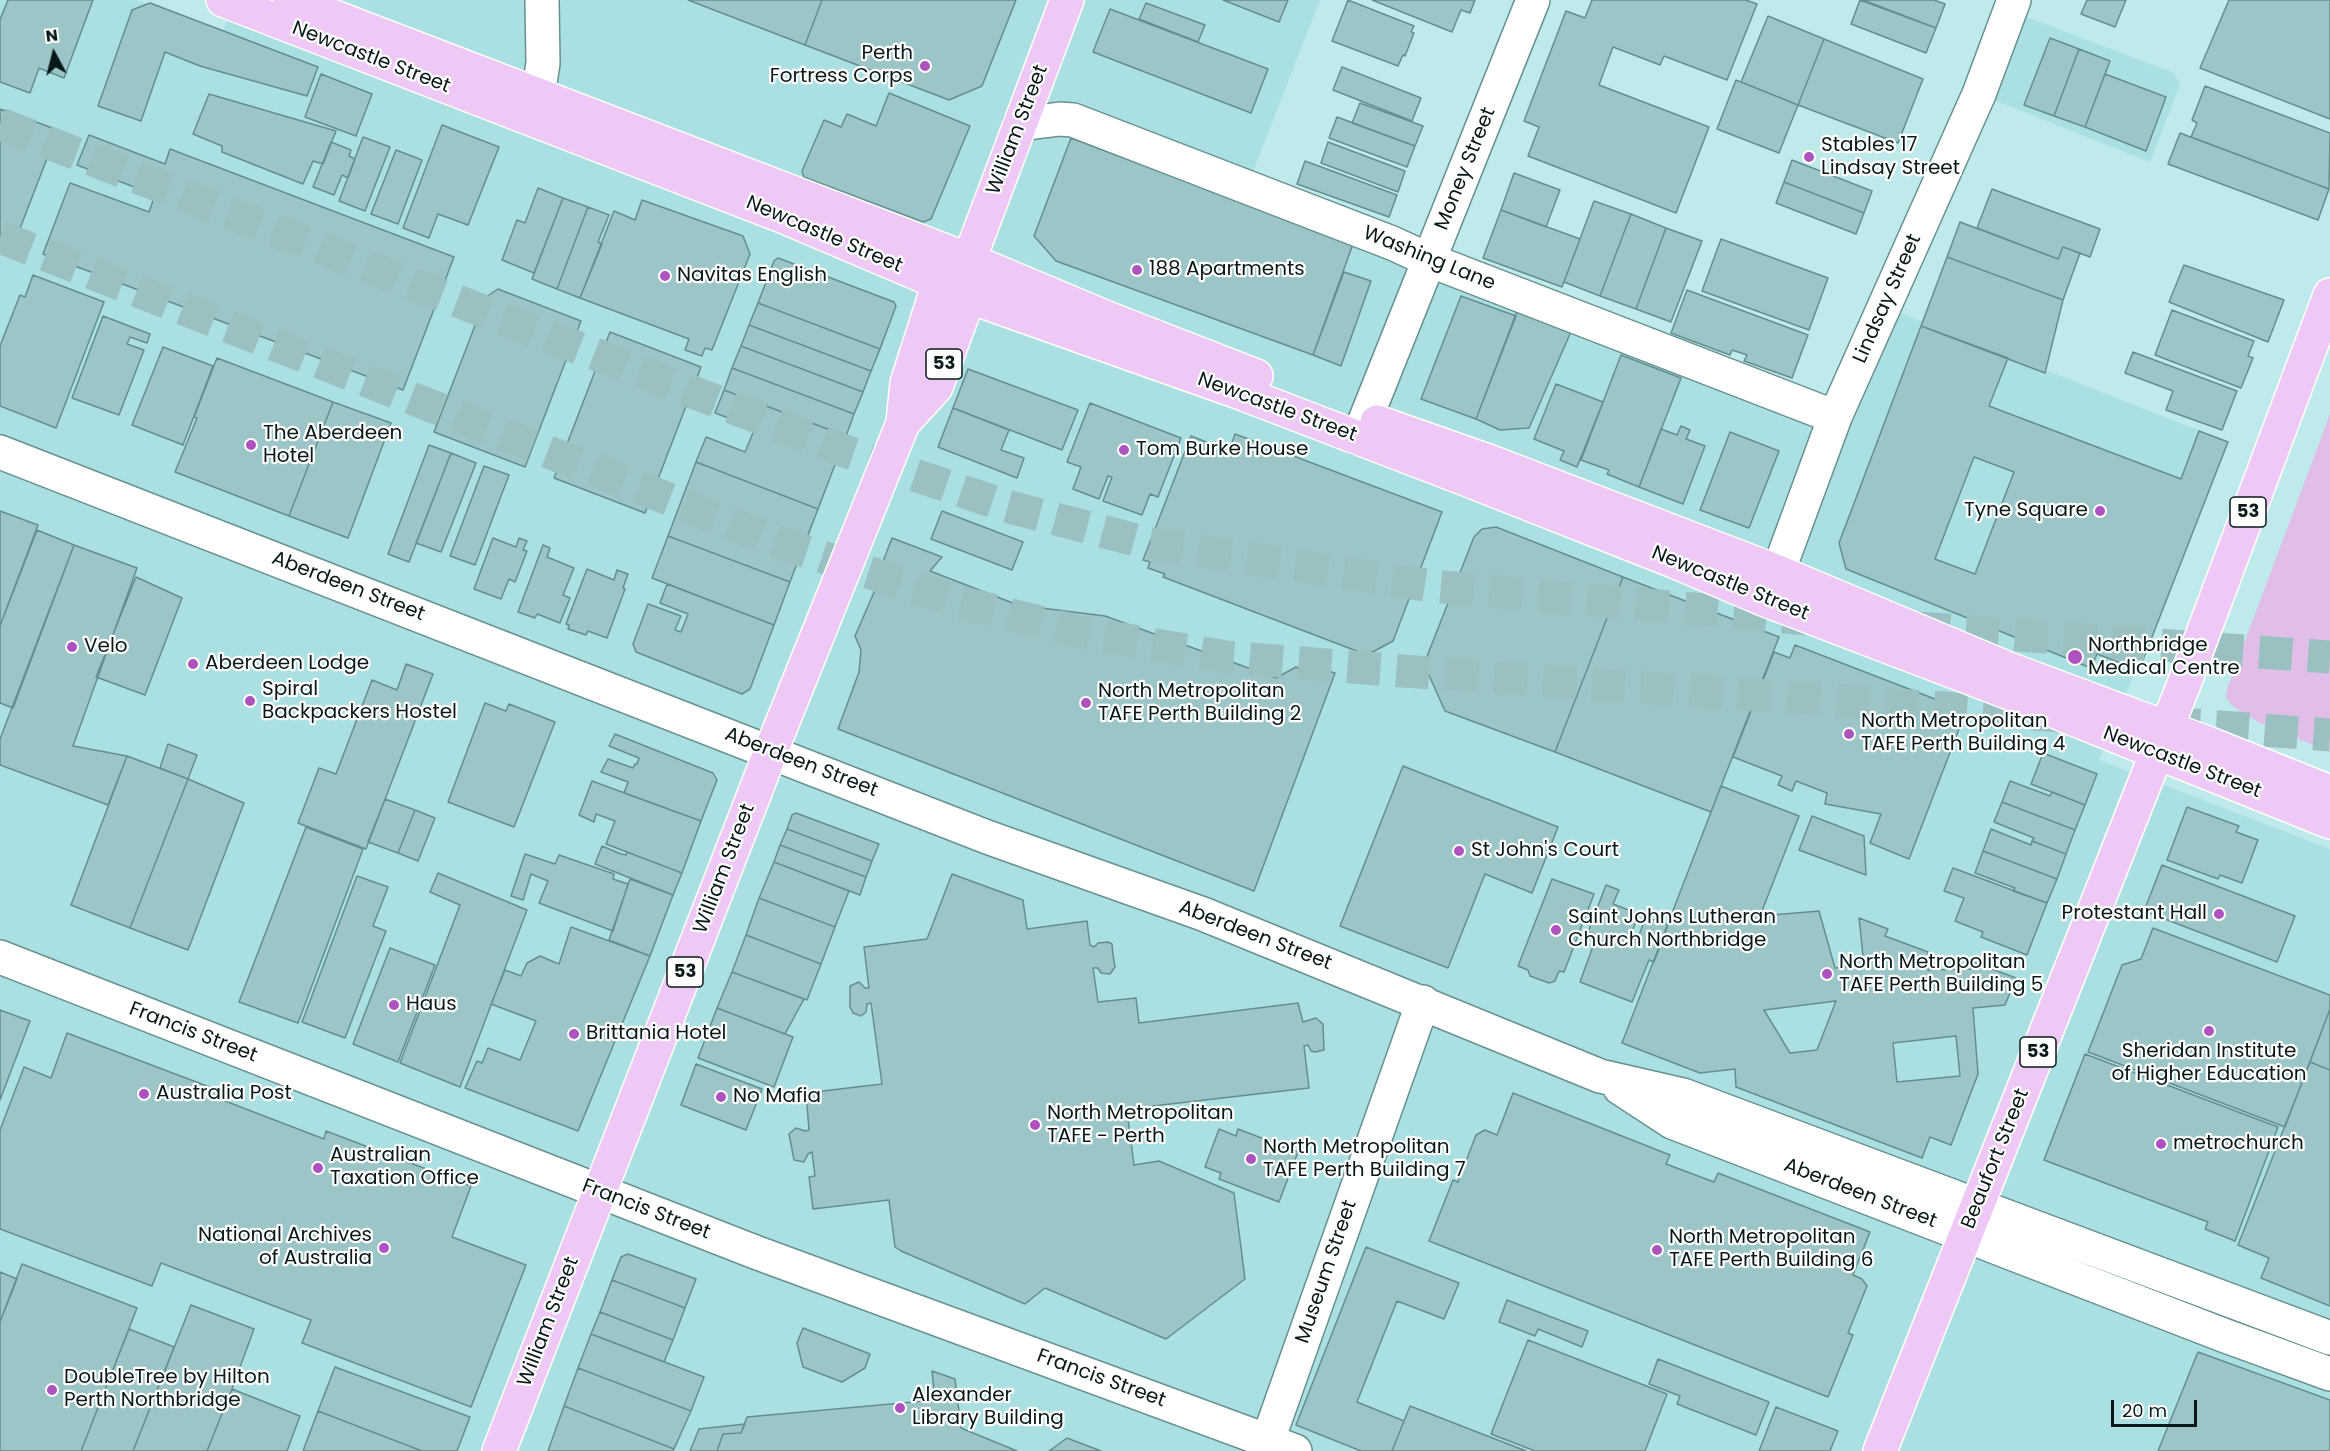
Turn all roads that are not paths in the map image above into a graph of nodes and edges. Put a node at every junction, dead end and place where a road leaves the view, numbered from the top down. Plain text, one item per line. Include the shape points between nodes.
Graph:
1 (223, 0) edge
2 (290, 0) edge
3 (542, 0) edge
4 (1067, 0) edge
5 (1533, 0) edge
6 (2014, 0) edge
7 (538, 96) junction
8 (1020, 123) junction
9 (969, 260) junction
10 (1429, 260) junction
11 (939, 283) junction
12 (2330, 295) edge
13 (969, 296) junction
14 (1835, 417) junction
15 (903, 423) junction
16 (1362, 428) junction
17 (0, 452) edge
18 (1770, 586) junction
19 (2161, 741) junction
20 (771, 751) junction
21 (2330, 792) edge
22 (2330, 822) edge
23 (0, 957) edge
24 (1423, 1002) junction
25 (599, 1192) junction
26 (1972, 1220) junction
27 (2330, 1338) edge
28 (2330, 1374) edge
29 (1282, 1446) edge
30 (499, 1451) edge
31 (1880, 1451) edge

1 - 11 main road, Newcastle Street via 782,216
2 - 7 main road, Newcastle Street
3 - 7 street via 543,63
4 - 8 main road, William Street / 53
5 - 10 street, Money Street
6 - 14 street, Lindsay Street via 1979,94
7 - 9 main road, Newcastle Street
8 - 9 main road, William Street / 53
8 - 10 street, Washing Lane via 1073,120
9 - 11 main road
9 - 13 main road, William Street / 53
9 - 16 main road, Newcastle Street
10 - 14 street, Washing Lane
10 - 16 street, Money Street
11 - 13 main road, Newcastle Street
11 - 15 main road, William Street / 53 via 907,383
12 - 19 main road, Beaufort Street / 53
13 - 15 main road, William Street / 53 via 936,387
13 - 16 main road, Newcastle Street via 1241,393
14 - 18 street, Lindsay Street
15 - 20 main road, William Street / 53
16 - 18 main road, Newcastle Street via 1491,462
17 - 20 street, Aberdeen Street
18 - 19 main road, Newcastle Street via 1999,689
19 - 21 main road, Newcastle Street
19 - 22 main road, Newcastle Street
19 - 26 main road, Beaufort Street / 53
20 - 24 street, Aberdeen Street via 987,837 1203,914
20 - 25 main road, William Street / 53
23 - 25 street, Francis Street
24 - 26 street, Aberdeen Street via 1600,1076 1672,1122
24 - 29 street, Museum Street
25 - 29 street, Francis Street
25 - 30 main road, William Street / 53
26 - 27 street, Aberdeen Street
26 - 28 street, Aberdeen Street via 2223,1335
26 - 31 main road, Beaufort Street / 53

